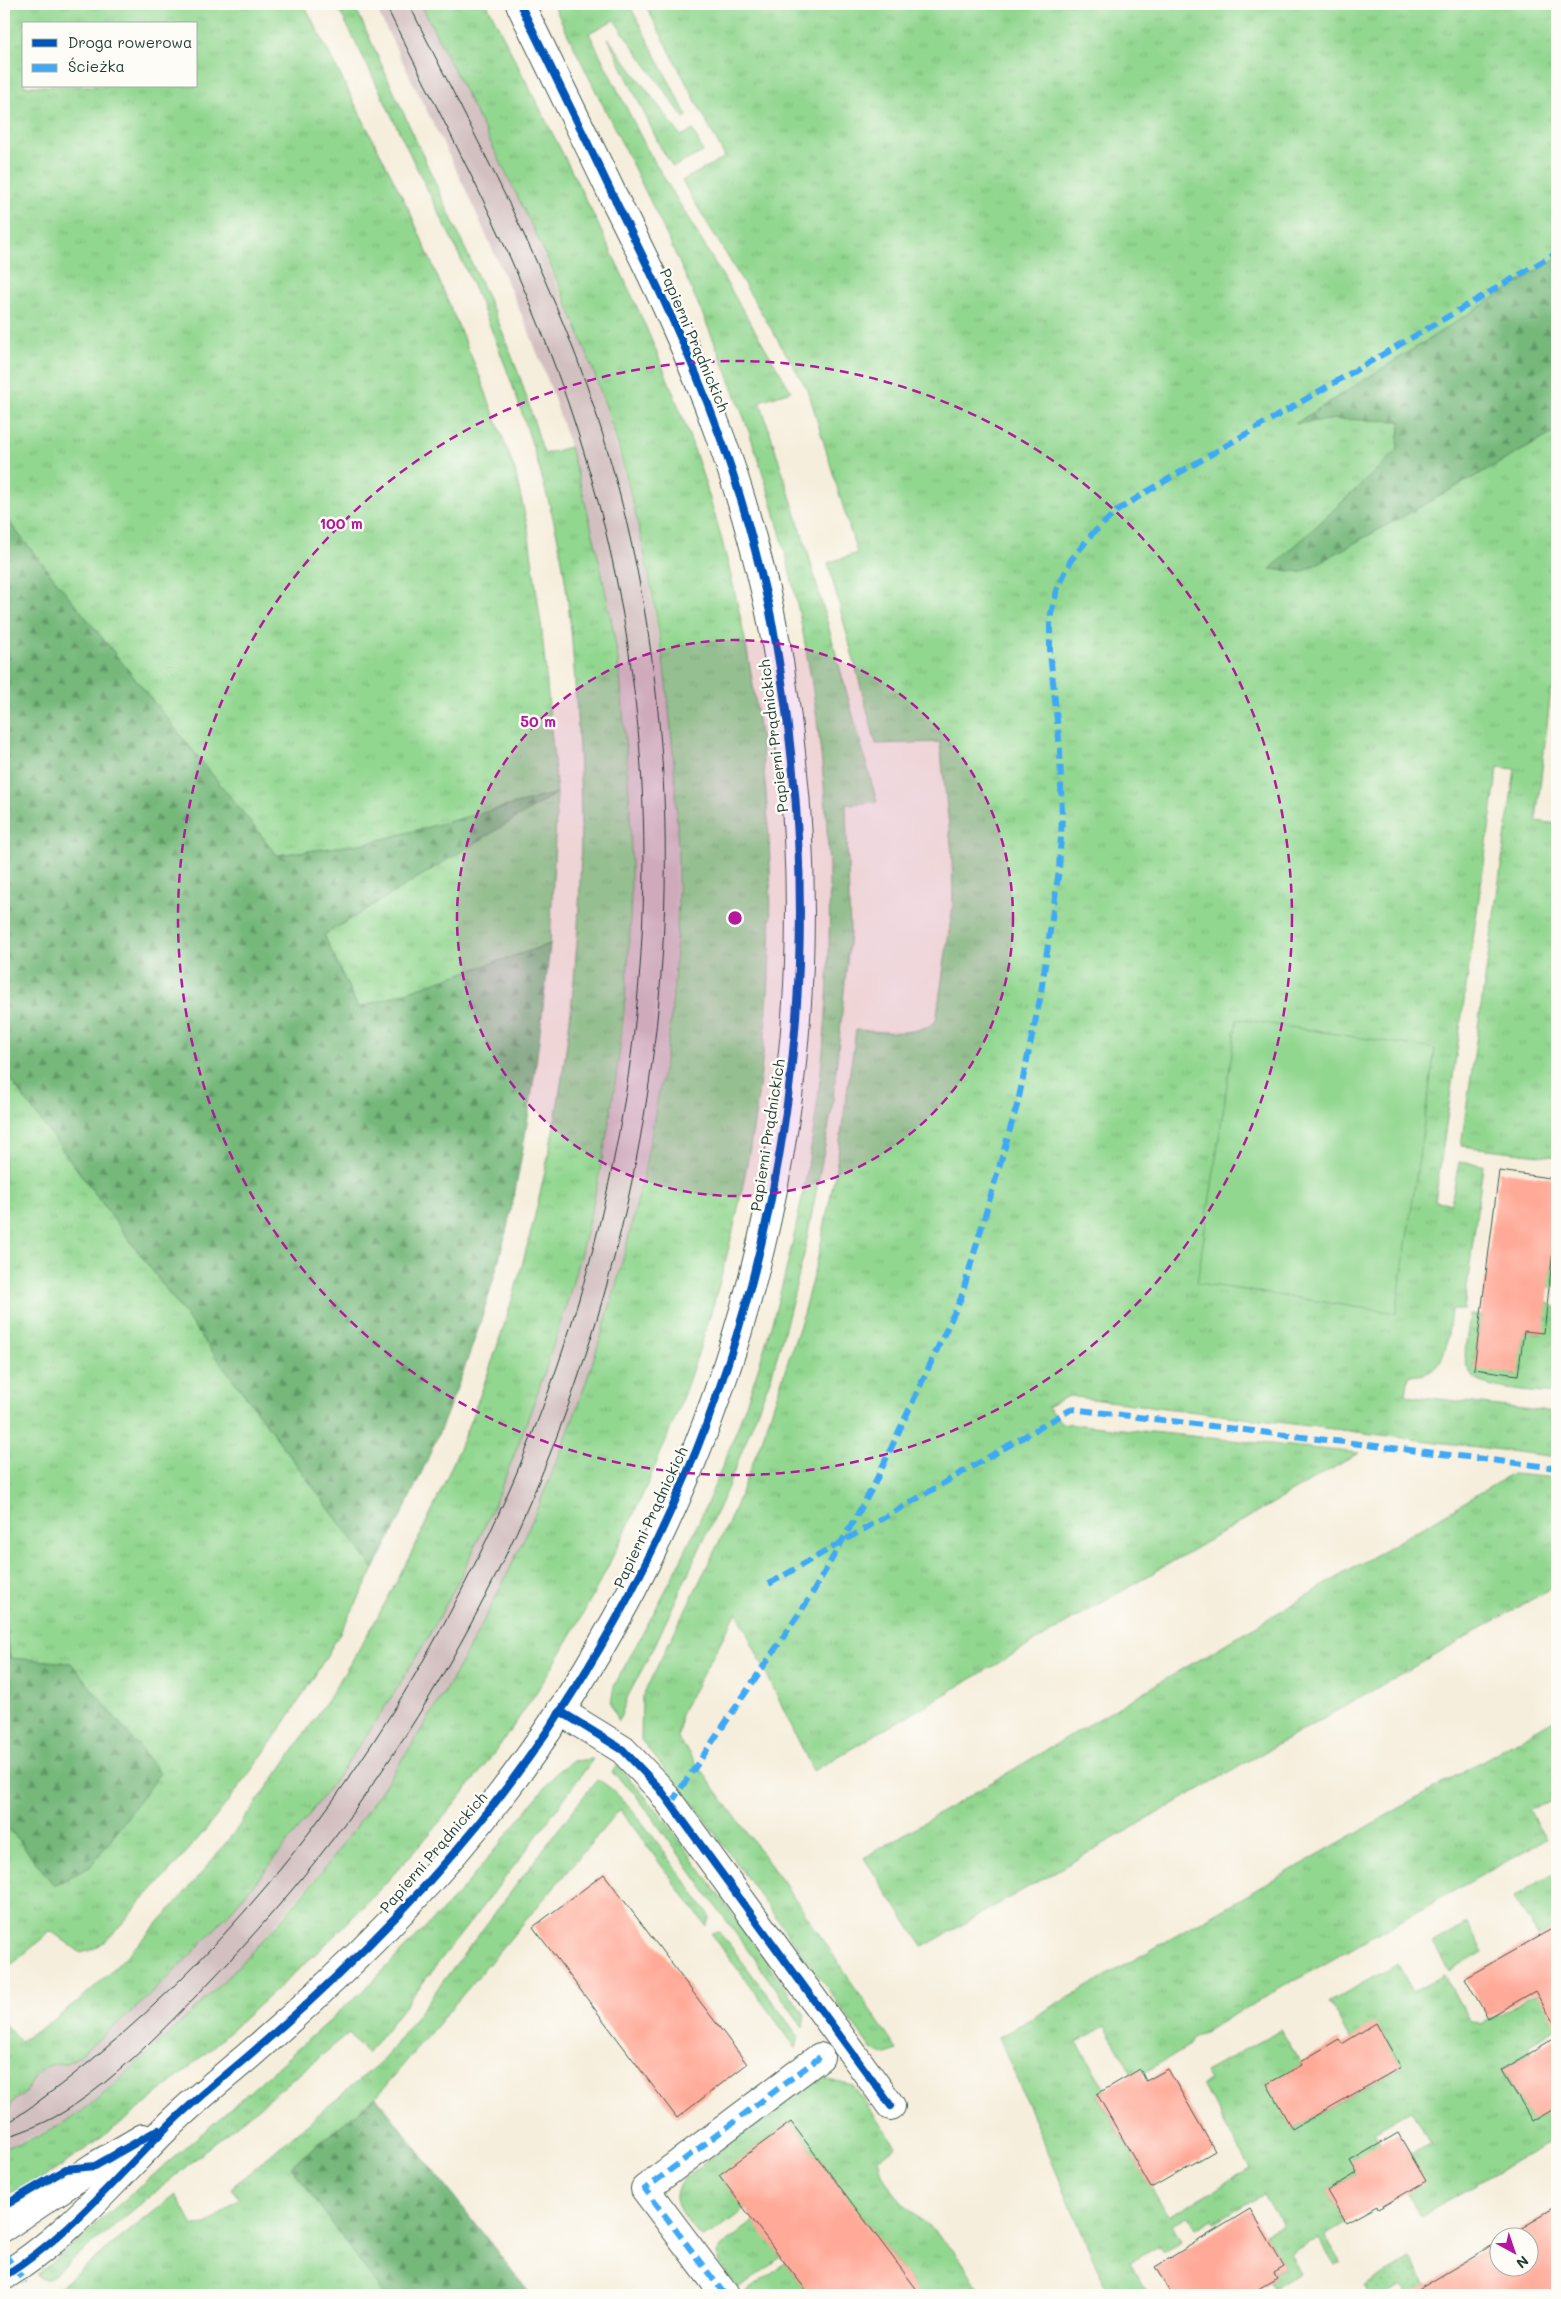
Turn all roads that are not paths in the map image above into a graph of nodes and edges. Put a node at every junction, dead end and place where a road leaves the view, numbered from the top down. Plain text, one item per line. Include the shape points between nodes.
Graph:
1 (520, 4) edge
2 (560, 1711) junction
3 (820, 2057) dead end
4 (891, 2106) dead end
5 (171, 2123) junction
6 (4, 2227) edge
7 (4, 2276) edge
8 (725, 2295) edge

1 - 2 street, Papierni Prądnickich via 665,302 732,471 766,595 780,668 795,792 801,912 796,1023 784,1130 746,1306 700,1442 672,1509 614,1624
2 - 4 street via 623,1750 660,1789
2 - 5 street, Papierni Prądnickich via 470,1835 401,1912 298,2012
3 - 8 street via 645,2189
5 - 6 street, Papierni Prądnickich via 95,2166
5 - 7 street, Papierni Prądnickich via 85,2211

